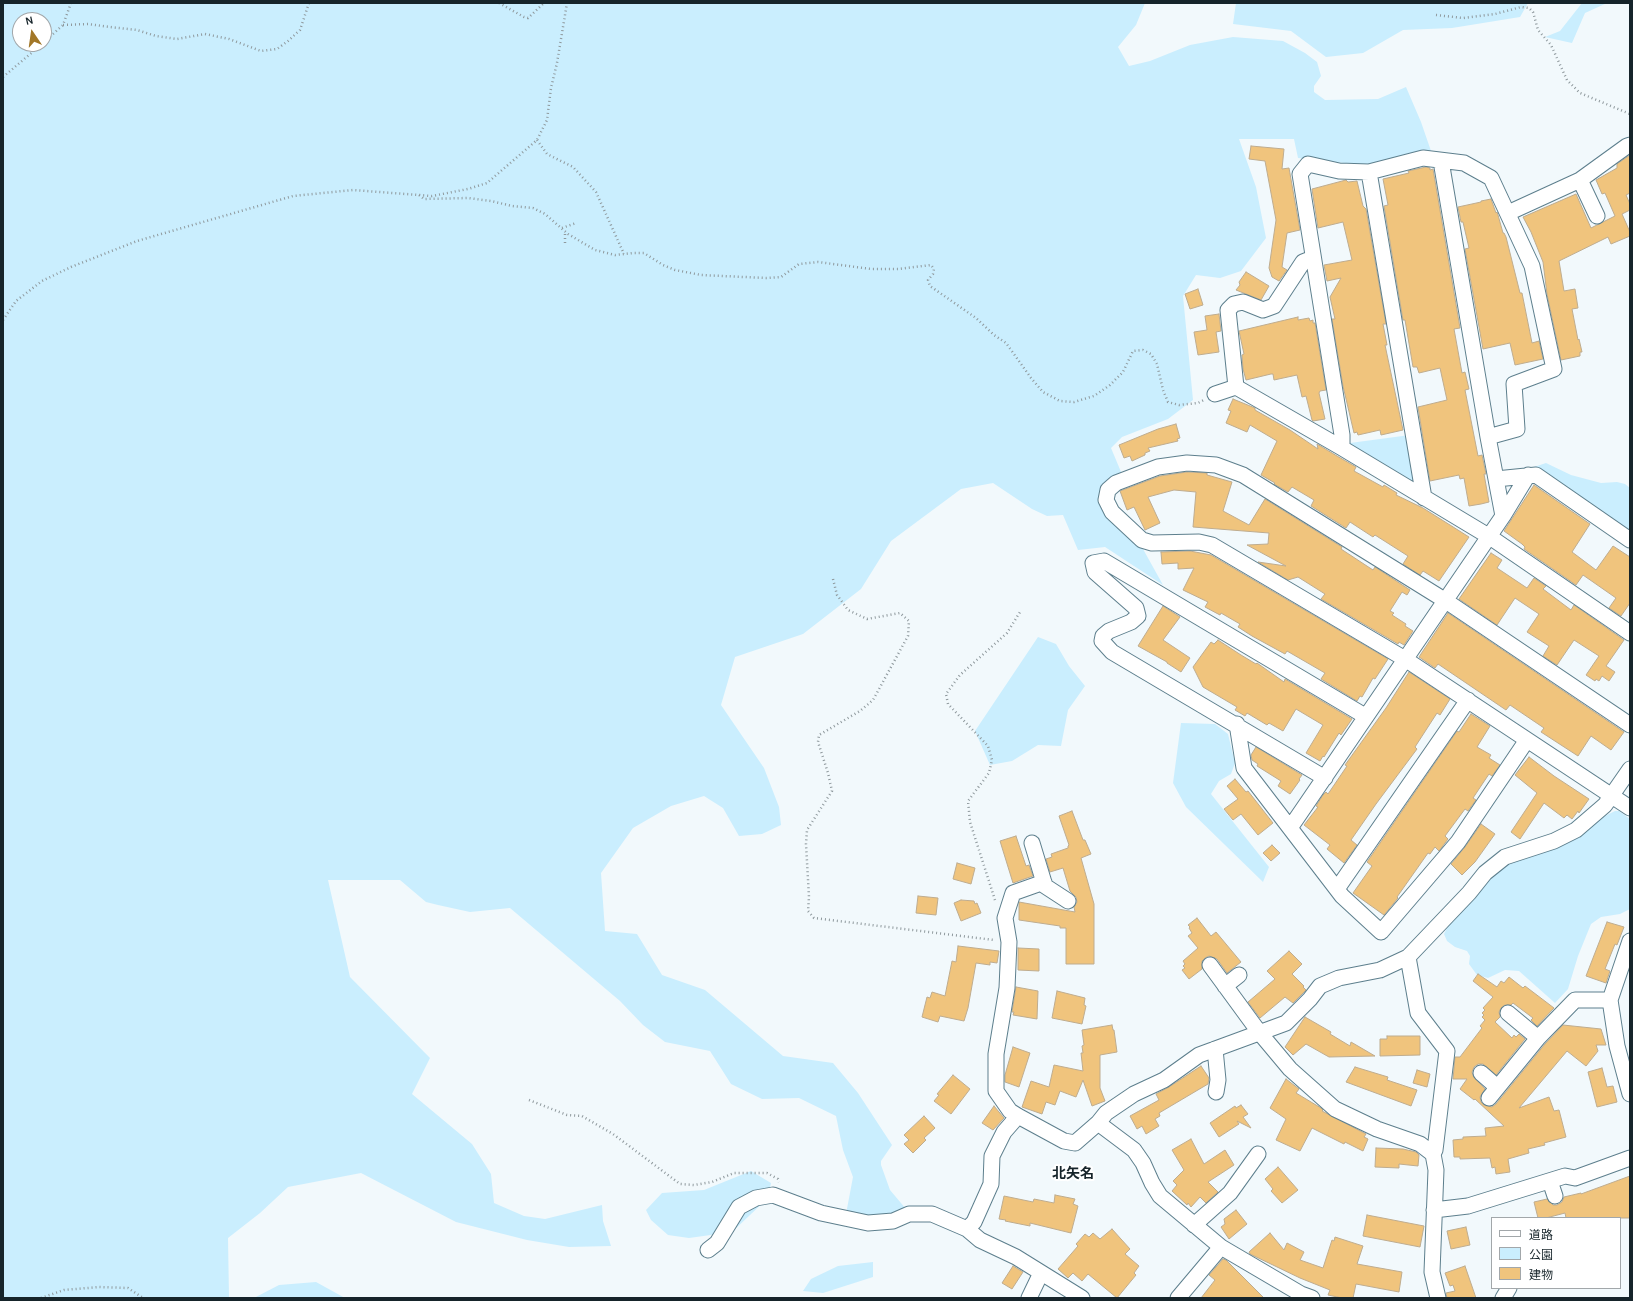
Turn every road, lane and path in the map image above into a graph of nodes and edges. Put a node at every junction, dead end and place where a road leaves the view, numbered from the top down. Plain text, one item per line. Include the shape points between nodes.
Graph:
1 (71, 3) edge
2 (309, 3) edge
3 (499, 3) edge
4 (544, 3) edge
5 (567, 3) edge
6 (1436, 15) dead end
7 (63, 25) junction
8 (52, 35) edge
9 (33, 52) edge
10 (3, 77) edge
11 (1630, 114) edge
12 (538, 140) junction
13 (1630, 145) edge
14 (1441, 160) junction
15 (1369, 172) junction
16 (1580, 180) junction
17 (419, 195) junction
18 (1508, 213) junction
19 (1597, 216) dead end
20 (576, 223) dead end
21 (562, 228) junction
22 (565, 232) junction
23 (565, 243) dead end
24 (624, 254) junction
25 (1313, 258) junction
26 (3, 320) edge
27 (1236, 387) junction
28 (1215, 394) joint
29 (1488, 437) junction
30 (1342, 448) junction
31 (1528, 475) junction
32 (1496, 479) junction
33 (1424, 498) junction
34 (1503, 516) junction
35 (1490, 537) junction
36 (1630, 540) edge
37 (833, 579) dead end
38 (1446, 601) junction
39 (1020, 612) dead end
40 (1630, 633) edge
41 (1405, 659) junction
42 (1468, 700) junction
43 (1365, 716) junction
44 (1237, 724) junction
45 (1630, 725) edge
46 (1527, 740) junction
47 (1630, 769) edge
48 (1325, 778) junction
49 (1612, 796) junction
50 (1630, 808) edge
51 (1290, 828) junction
52 (1032, 843) dead end
53 (1044, 882) junction
54 (1337, 889) junction
55 (1068, 901) dead end
56 (1005, 918) junction
57 (1630, 941) edge
58 (1009, 942) junction
59 (1408, 957) junction
60 (1210, 966) dead end
61 (1239, 976) dead end
62 (1225, 986) junction
63 (1610, 1000) junction
64 (1508, 1014) dead end
65 (1259, 1032) junction
66 (1538, 1038) junction
67 (1216, 1049) junction
68 (1481, 1073) dead end
69 (1216, 1092) dead end
70 (1630, 1094) edge
71 (529, 1100) dead end
72 (1018, 1116) junction
73 (1098, 1123) junction
74 (1258, 1154) dead end
75 (1433, 1154) junction
76 (1630, 1158) edge
77 (1550, 1181) junction
78 (1555, 1196) dead end
79 (781, 1198) junction
80 (1434, 1210) junction
81 (1194, 1224) junction
82 (967, 1228) junction
83 (1221, 1247) junction
84 (708, 1250) dead end
85 (1041, 1273) junction
86 (1508, 1289) edge
87 (41, 1298) edge
88 (143, 1298) edge
89 (1029, 1298) edge
90 (1082, 1298) edge
91 (1178, 1298) edge
92 (1312, 1298) edge
93 (1438, 1298) edge
94 (1503, 1298) edge

1 - 7 path
2 - 7 path via 300,30 277,49 261,51 229,39 205,34 177,39 137,30 88,24
3 - 4 path via 528,18
5 - 12 path via 547,120
6 - 11 path via 1463,18 1496,14 1521,7 1529,8 1533,12 1538,30 1551,45 1567,80 1580,93
7 - 8 path
9 - 10 path
12 - 17 path via 487,182 442,195
12 - 24 path via 547,154 573,167 596,192
13 - 16 street
14 - 15 street via 1423,158
14 - 18 street via 1464,163 1491,178
14 - 29 street
15 - 25 street via 1340,171 1308,164 1300,174
15 - 33 street
16 - 18 street
16 - 19 street
17 - 21 path via 424,199 468,198 533,208 546,214
17 - 26 path via 353,190 293,196 137,241 42,281 16,301
18 - 29 street via 1532,266 1554,369 1514,384 1517,429
20 - 21 path
21 - 22 path
22 - 23 path
22 - 24 path via 595,250 615,255
24 - 28 path via 644,253 675,270 701,275 766,278 781,277 799,264 818,262 871,269 931,265 934,269 928,280 930,286 1006,343 1043,392 1060,401 1074,402 1094,396 1110,385 1122,372 1133,351 1143,350 1151,354 1157,364 1168,402 1179,405 1198,403
25 - 27 street via 1303,262 1274,306 1262,310 1243,302 1234,304 1228,310
25 - 30 street
27 - 28 street
27 - 30 street
29 - 32 street
30 - 33 street
31 - 32 street
31 - 34 street
31 - 36 street via 1536,475
32 - 34 street
33 - 35 street
34 - 35 street
35 - 38 street
35 - 40 street
37 - 58 path via 837,595 848,610 867,619 900,613 909,621 908,636 873,700 860,711 819,735 818,742 832,791 807,830 808,911 814,918
38 - 41 street
38 - 41 street via 1243,475 1216,465 1187,463 1158,466 1116,483 1108,490 1106,500 1112,512 1142,540 1152,543 1199,542 1212,545
38 - 45 street
39 - 56 path via 1007,633 960,675 946,694 948,704 988,746 992,760 989,773 968,801 970,822 998,909
41 - 42 street
41 - 43 street
42 - 46 street
42 - 54 street
43 - 44 street via 1104,561 1093,563 1095,572 1136,608 1138,616 1103,636 1102,641 1107,647
43 - 48 street
44 - 48 street
44 - 51 street via 1244,768
46 - 49 street
46 - 54 street via 1458,842 1381,932
47 - 49 street
48 - 51 street
49 - 50 street
49 - 59 street via 1605,806 1576,830 1554,841 1505,857 1485,873
51 - 54 street
52 - 53 street
53 - 55 street via 1045,886
53 - 56 street via 1013,893
56 - 58 street
57 - 63 street
58 - 72 street via 1008,988 996,1054 996,1091 1010,1111
59 - 65 street via 1380,970 1339,978 1320,986 1286,1023
59 - 75 street via 1418,1013 1446,1050
60 - 62 street
61 - 62 street
62 - 65 street
63 - 66 street via 1575,1000
63 - 70 street via 1617,1046
64 - 66 street
65 - 67 street
65 - 75 street via 1290,1069 1335,1109 1377,1129 1420,1144
66 - 68 street via 1493,1093
67 - 69 street
67 - 73 street via 1199,1055 1164,1080 1134,1094 1106,1113
71 - 79 path via 567,1115 582,1116 613,1134 680,1184 712,1182 734,1173 767,1173 778,1179
72 - 73 street via 1064,1141 1075,1143
72 - 82 street via 1004,1132 992,1156 991,1184 974,1222
73 - 81 street via 1134,1150 1160,1196
74 - 81 street via 1230,1193
75 - 80 street via 1436,1170
76 - 77 street via 1575,1178 1565,1176
77 - 78 street
77 - 80 street via 1468,1206
79 - 82 street via 821,1213 868,1223 893,1220 909,1214 932,1214
79 - 84 street via 773,1195 756,1198 738,1208 717,1243
80 - 93 street via 1432,1272
81 - 83 street
82 - 85 street via 980,1240 1016,1257
83 - 91 street
83 - 92 street
85 - 89 street
85 - 90 street
86 - 94 street
87 - 88 path via 64,1290 99,1287 128,1288

